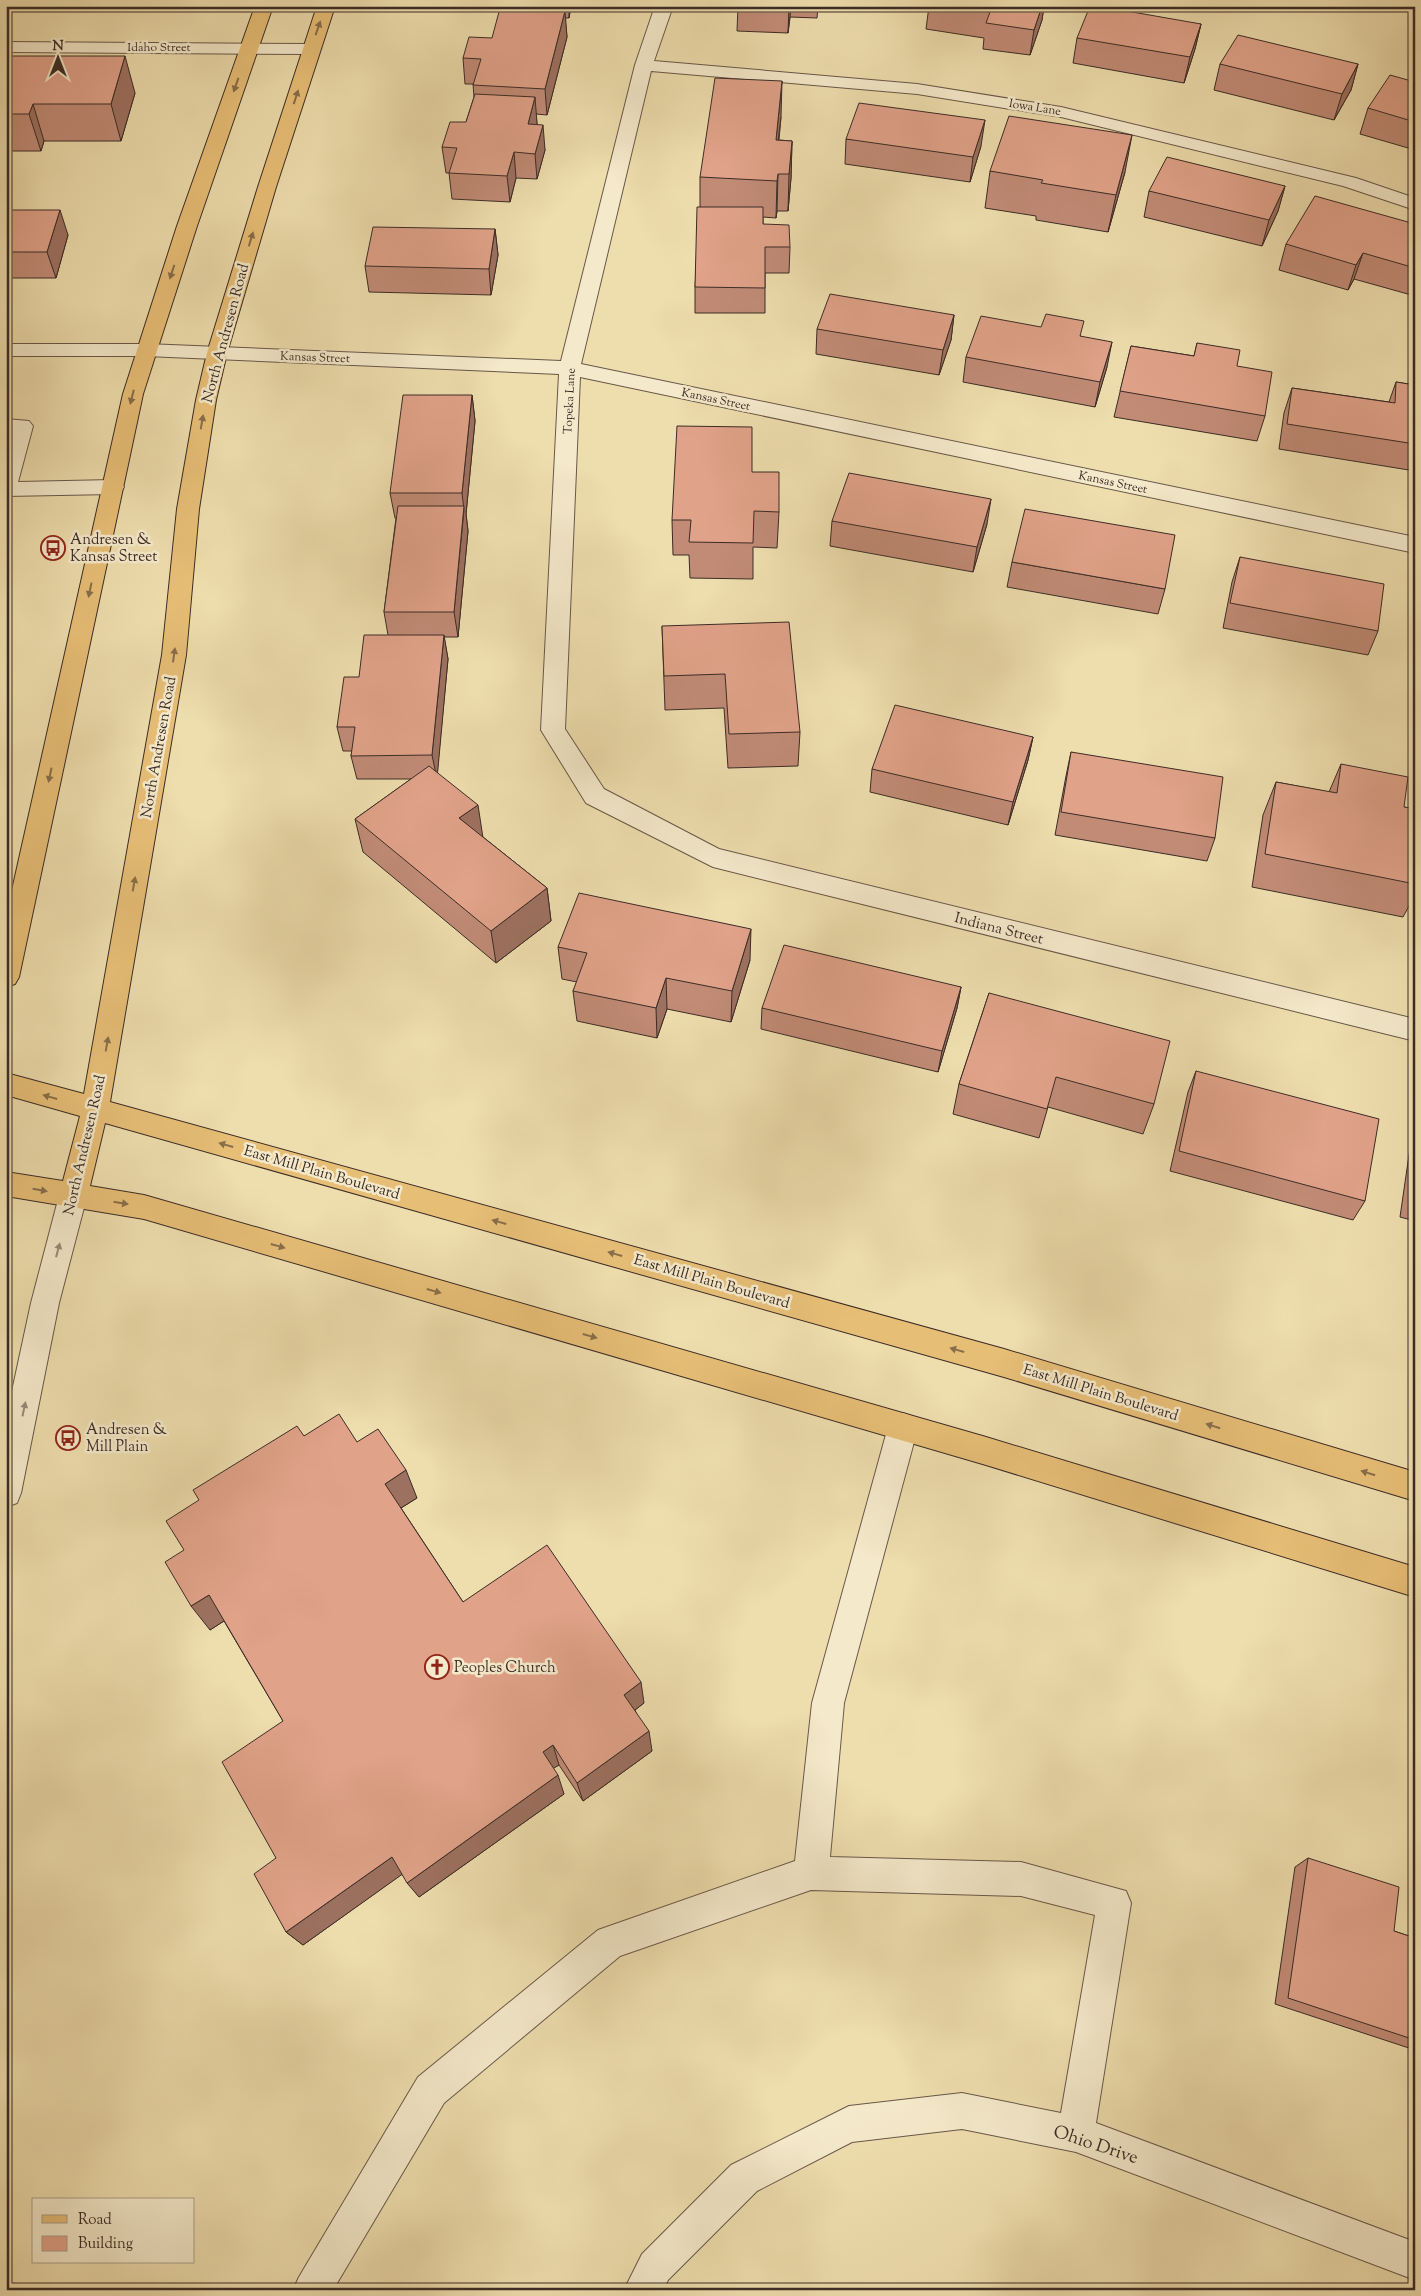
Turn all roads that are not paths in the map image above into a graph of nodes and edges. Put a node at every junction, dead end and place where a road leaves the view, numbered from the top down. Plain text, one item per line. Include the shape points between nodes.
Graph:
1 (264, 6) edge
2 (326, 6) edge
3 (664, 6) edge
4 (6, 47) edge
5 (249, 48) junction
6 (311, 50) junction
7 (644, 65) junction
8 (1415, 204) edge
9 (6, 350) edge
10 (146, 350) junction
11 (217, 353) junction
12 (570, 368) junction
13 (6, 426) edge
14 (6, 487) edge
15 (113, 487) junction
16 (1415, 545) edge
17 (595, 796) joint
18 (6, 977) edge
19 (1415, 1030) edge
20 (6, 1084) edge
21 (95, 1109) junction
22 (6, 1184) edge
23 (73, 1196) junction
24 (902, 1427) junction
25 (1415, 1488) edge
26 (6, 1493) edge
27 (1415, 1582) edge
28 (811, 1873) junction
29 (1076, 2134) junction
30 (1415, 2261) edge
31 (312, 2290) edge
32 (643, 2290) edge

1 - 5 main road
6 -> 2 main road, North Andresen Road
3 - 7 street, Topeka Lane
4 - 5 street, Idaho Street
5 - 6 street, Idaho Street
5 -> 10 main road
11 -> 6 main road, North Andresen Road
7 - 8 street, Iowa Lane via 917,89 1062,112 1349,182
7 - 12 street, Topeka Lane
9 - 10 street, Kansas Street
10 - 11 street, Kansas Street
10 -> 15 main road
11 - 12 street, Kansas Street
21 -> 11 main road, North Andresen Road via 174,655 188,510
12 - 16 street, Kansas Street
12 - 17 street, Topeka Lane via 553,730
13 - 14 street via 22,426
14 - 15 street
15 -> 18 main road
17 - 19 street, Indiana Street via 713,857
21 -> 20 main road, East Mill Plain Boulevard
21 - 23 main road, North Andresen Road
25 -> 21 main road, East Mill Plain Boulevard via 1004,1363
22 -> 23 main road
23 -> 24 main road via 144,1206
26 -> 23 street, North Andresen Road via 48,1294
24 - 27 main road
24 - 28 street via 828,1703
28 - 29 street via 1021,1879 1114,1904
28 - 31 street via 610,1942 432,2090
29 - 30 street, Ohio Drive
29 - 32 street, Ohio Drive via 962,2110 849,2124 744,2178 655,2267

